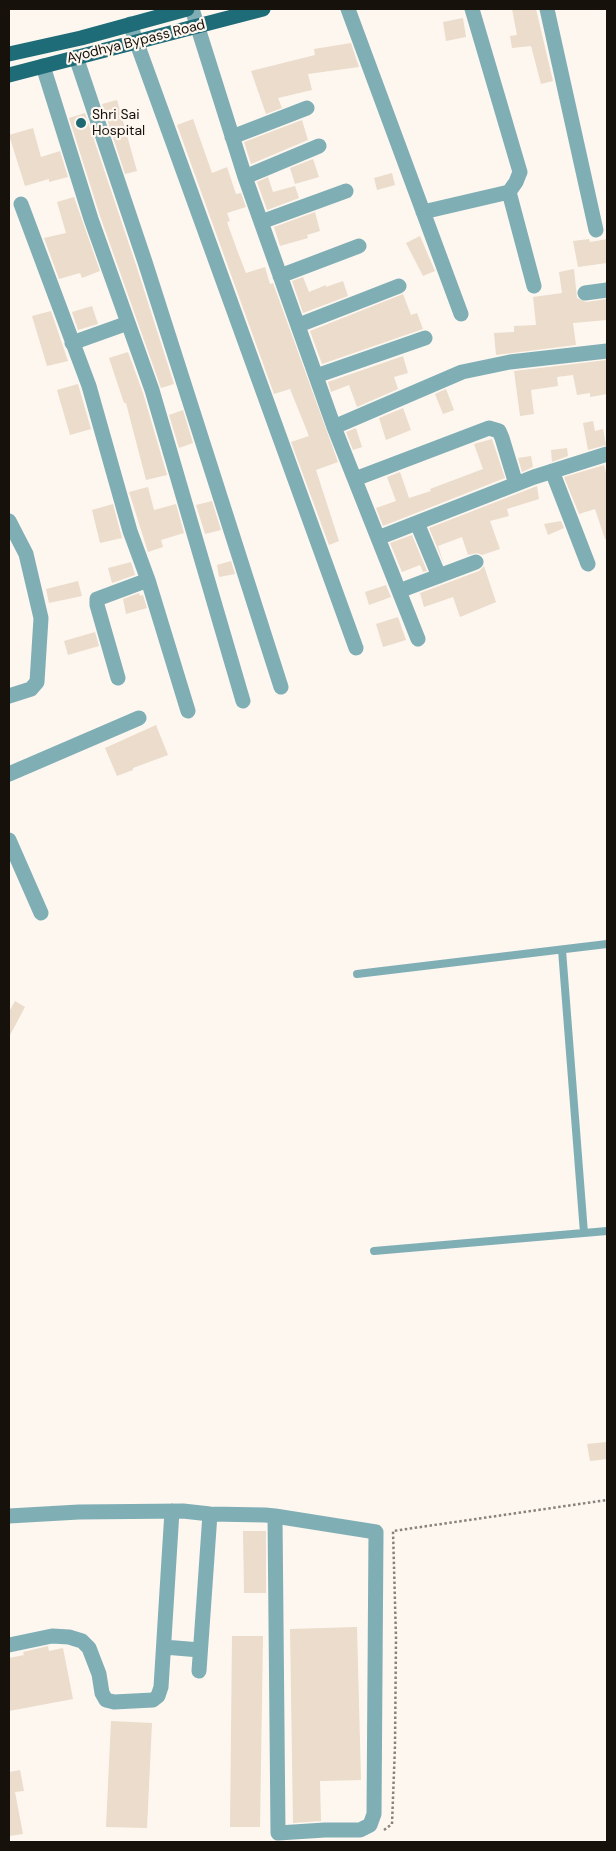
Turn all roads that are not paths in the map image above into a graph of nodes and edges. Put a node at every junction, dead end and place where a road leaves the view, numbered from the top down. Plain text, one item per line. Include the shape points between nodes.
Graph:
1 (187, 9) edge
2 (192, 9) edge
3 (263, 9) edge
4 (348, 9) edge
5 (472, 9) edge
6 (547, 9) edge
7 (130, 24) junction
8 (198, 26) junction
9 (136, 42) junction
10 (55, 43) junction
11 (9, 54) edge
12 (76, 57) junction
13 (59, 62) junction
14 (43, 66) junction
15 (9, 75) edge
16 (307, 108) dead end
17 (232, 137) junction
18 (319, 146) dead end
19 (245, 177) junction
20 (346, 191) dead end
21 (509, 192) junction
22 (21, 204) dead end
23 (423, 212) junction
24 (261, 222) junction
25 (596, 230) dead end
26 (360, 246) dead end
27 (280, 276) junction
28 (399, 286) dead end
29 (534, 286) dead end
30 (607, 290) edge
31 (585, 293) dead end
32 (461, 314) dead end
33 (128, 322) junction
34 (298, 325) junction
35 (425, 338) dead end
36 (72, 343) junction
37 (607, 350) edge
38 (316, 376) junction
39 (334, 427) junction
40 (607, 456) edge
41 (552, 471) junction
42 (355, 479) junction
43 (516, 484) junction
44 (9, 522) edge
45 (417, 523) junction
46 (378, 538) junction
47 (476, 562) dead end
48 (588, 564) dead end
49 (439, 576) junction
50 (148, 580) junction
51 (399, 591) junction
52 (418, 639) dead end
53 (356, 648) dead end
54 (118, 678) dead end
55 (281, 687) dead end
56 (9, 696) edge
57 (243, 701) dead end
58 (188, 711) dead end
59 (139, 718) dead end
60 (9, 774) edge
61 (9, 840) edge
62 (41, 914) dead end
63 (607, 944) edge
64 (562, 950) junction
65 (357, 974) dead end
66 (607, 1231) edge
67 (584, 1233) junction
68 (374, 1251) dead end
69 (172, 1511) junction
70 (210, 1514) junction
71 (9, 1516) edge
72 (275, 1516) junction
73 (9, 1645) edge
74 (164, 1647) junction
75 (200, 1650) junction
76 (198, 1670) dead end

1 - 7 main road, Ayodhya Bypass Road
2 - 8 street
3 - 8 main road, Ayodhya Bypass Road
4 - 23 street
5 - 21 street via 520,172
6 - 25 street
7 - 9 street
7 - 10 main road, Ayodhya Bypass Road
8 - 9 main road, Ayodhya Bypass Road
8 - 17 street
9 - 12 main road, Ayodhya Bypass Road
9 - 53 street
10 - 11 main road, Ayodhya Bypass Road
10 - 13 main road
12 - 13 main road, Ayodhya Bypass Road
12 - 55 street
13 - 14 main road, Ayodhya Bypass Road
14 - 15 main road, Ayodhya Bypass Road
14 - 33 street via 91,219
16 - 17 street
17 - 19 street
18 - 19 street
19 - 24 street
20 - 24 street
21 - 23 street
21 - 29 street
22 - 36 street
23 - 32 street
24 - 27 street
26 - 27 street
27 - 34 street
28 - 34 street
30 - 31 street
33 - 36 street
33 - 57 street via 152,390
34 - 38 street
35 - 38 street
36 - 50 street via 89,386 130,531
37 - 39 street via 510,362 462,372
38 - 39 street
39 - 42 street
40 - 41 street
41 - 43 street
41 - 48 street
42 - 43 street via 489,428 499,431
42 - 46 street
43 - 45 street
44 - 56 street via 26,554 41,618 37,682 31,689
45 - 46 street
45 - 49 street
46 - 51 street
47 - 49 street
49 - 51 street
50 - 54 street via 97,599
50 - 58 street
51 - 52 street
59 - 60 street
61 - 62 street
63 - 64 lane
64 - 65 lane
64 - 67 lane
66 - 67 lane
67 - 68 lane
69 - 70 street
69 - 71 street
69 - 74 street
70 - 72 street
70 - 75 street
72 - 72 street via 278,1834 360,1830 370,1825 374,1814 376,1532
73 - 74 street via 52,1636 82,1641 89,1648 106,1700 114,1702 153,1700 158,1696
74 - 75 street
75 - 76 street

